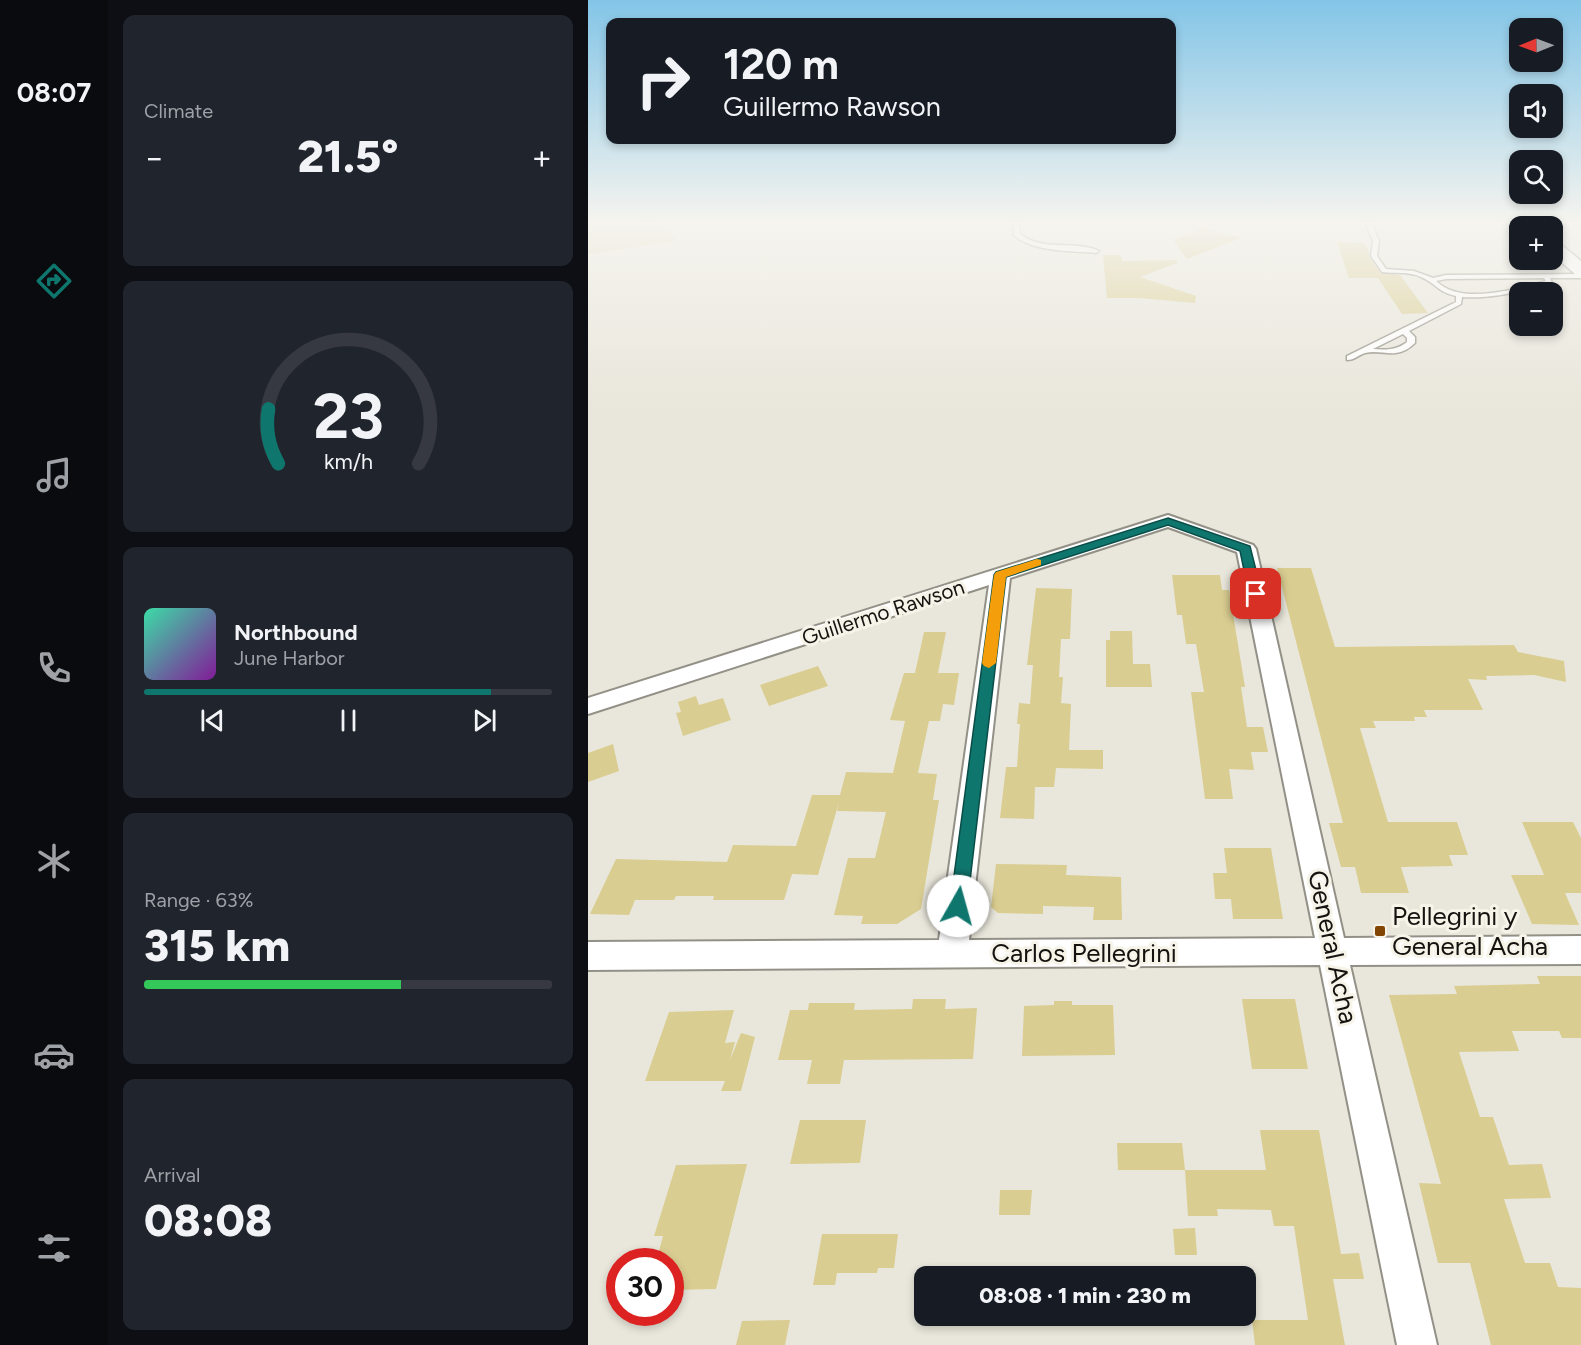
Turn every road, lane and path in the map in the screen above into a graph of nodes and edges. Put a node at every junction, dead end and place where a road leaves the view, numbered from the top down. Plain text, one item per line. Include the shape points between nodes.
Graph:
1 (1436, 285) edge
2 (1538, 285) edge
3 (1459, 294) junction
4 (1404, 331) junction
5 (1364, 351) junction
6 (1350, 358) dead end
7 (1246, 549) joint
8 (1000, 575) junction
9 (588, 706) edge
10 (1581, 950) edge
11 (1334, 952) junction
12 (952, 954) junction
13 (588, 956) edge
14 (1417, 1345) edge

1 - 3 lane
2 - 3 lane via 1484,297
3 - 4 lane via 1459,303
4 - 5 lane
4 - 5 lane via 1412,343 1406,348
5 - 6 lane
7 - 8 street, Guillermo Rawson via 1168,521
7 - 11 street, General Acha
8 - 9 street, Guillermo Rawson
8 - 12 street
10 - 11 street, Carlos Pellegrini
11 - 12 street, Carlos Pellegrini
11 - 14 street, General Acha
12 - 13 street, Carlos Pellegrini

